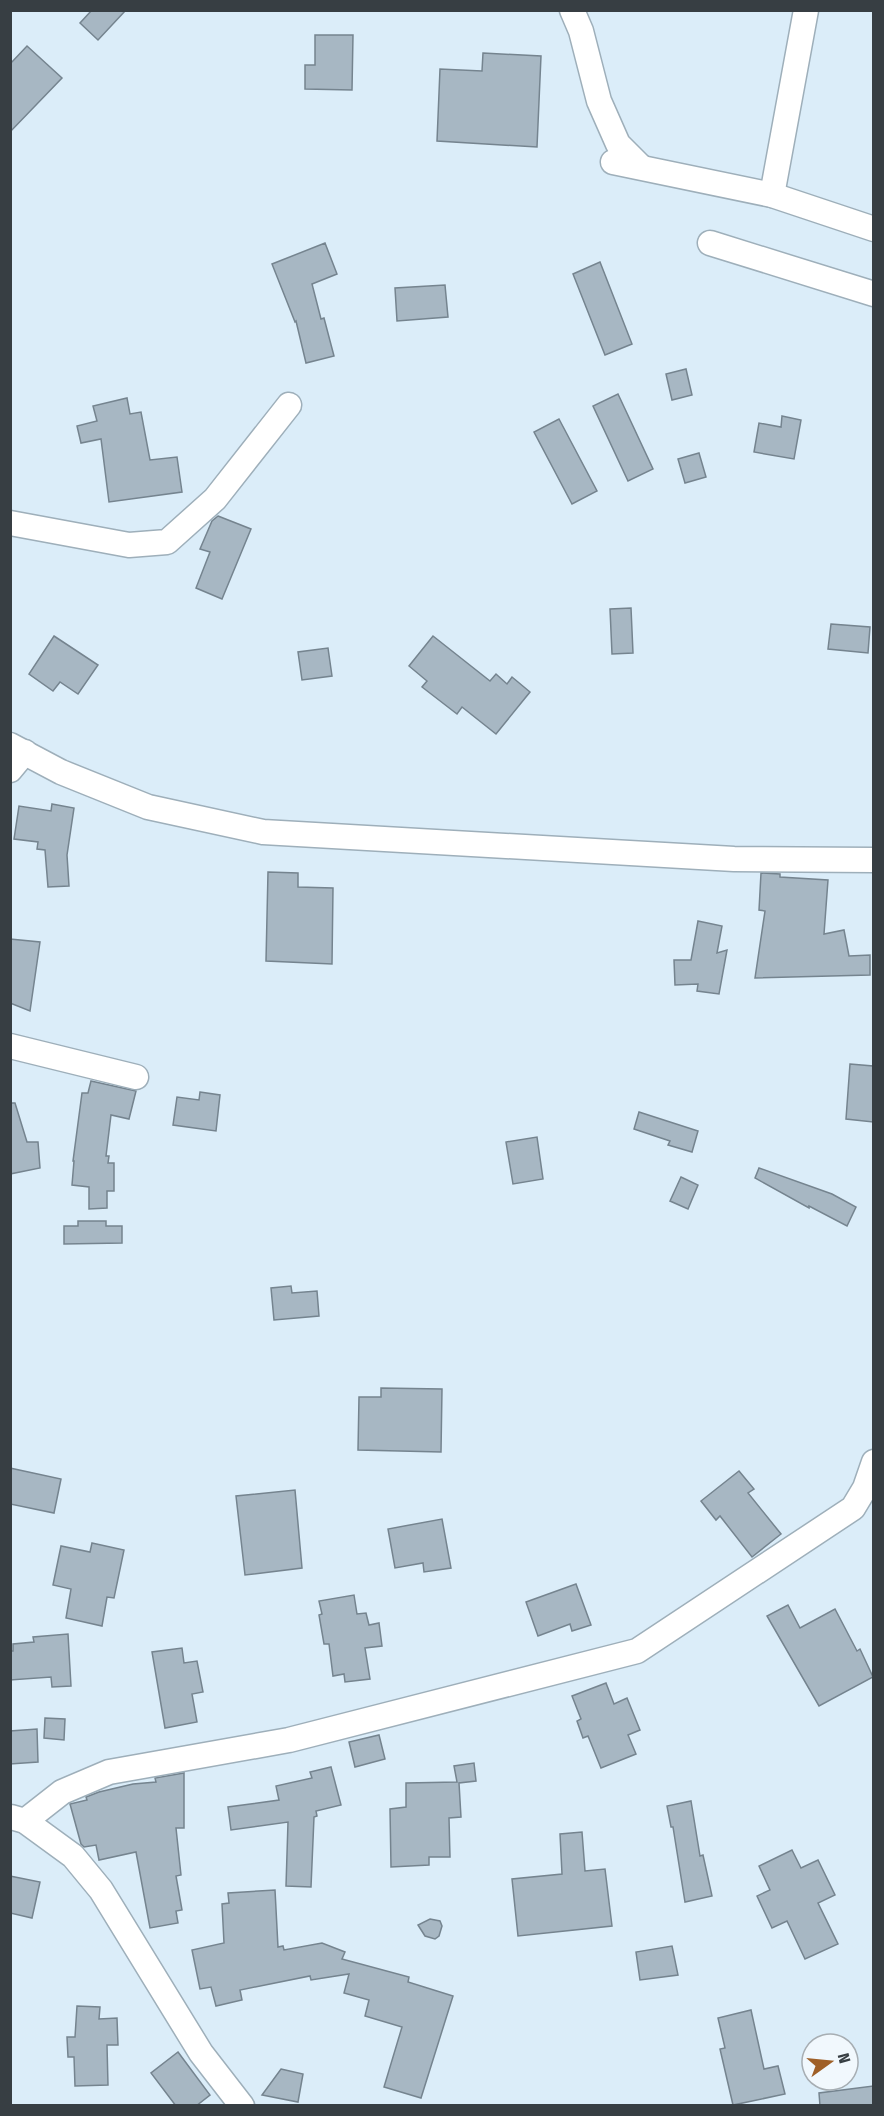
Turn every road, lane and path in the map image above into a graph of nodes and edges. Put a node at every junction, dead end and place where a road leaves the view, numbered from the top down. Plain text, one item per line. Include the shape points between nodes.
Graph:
1 (572, 10) edge
2 (806, 10) edge
3 (613, 162) dead end
4 (641, 167) junction
5 (772, 195) junction
6 (873, 229) edge
7 (710, 243) dead end
8 (873, 294) edge
9 (289, 405) dead end
10 (10, 523) edge
11 (15, 756) edge
12 (873, 860) edge
13 (10, 1046) edge
14 (136, 1077) dead end
15 (873, 1462) edge
16 (18, 1819) edge
17 (242, 2106) edge

1 - 4 street via 599,101 618,144
2 - 5 street
3 - 4 street
4 - 5 street
5 - 6 street
7 - 8 street
9 - 10 street via 215,499 167,542 129,545
11 - 12 street via 148,807 263,832 734,859
13 - 14 street
15 - 16 street via 866,1488 853,1508 637,1651 289,1740 108,1772 62,1792
16 - 17 street via 73,1856 101,1890 201,2053

